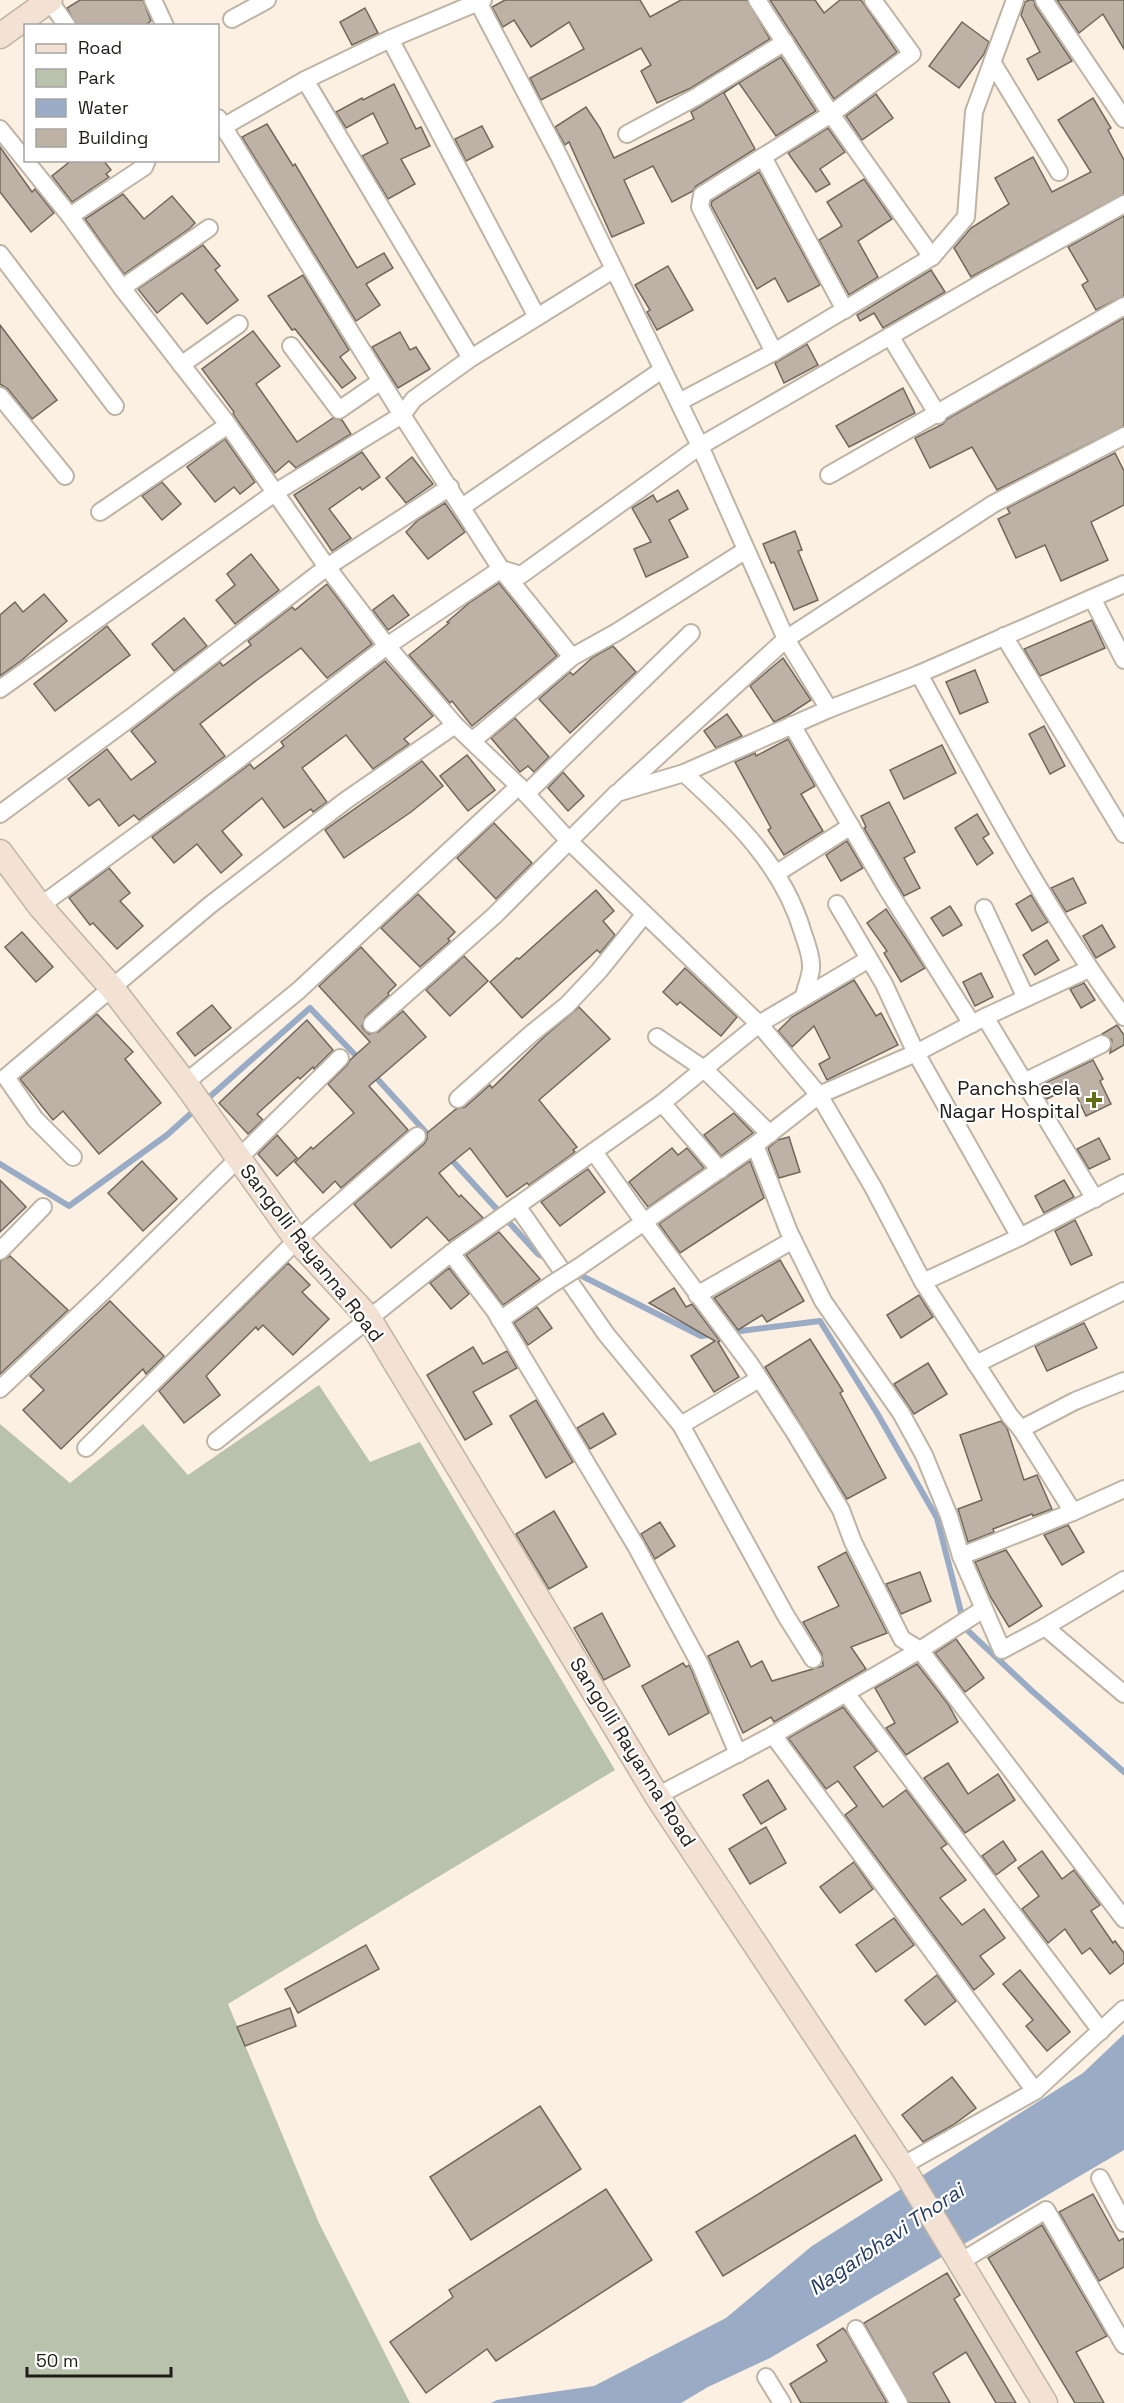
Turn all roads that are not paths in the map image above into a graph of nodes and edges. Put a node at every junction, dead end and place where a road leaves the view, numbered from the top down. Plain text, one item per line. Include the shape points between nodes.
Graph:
1 (50, 0) edge
2 (153, 0) edge
3 (267, 0) edge
4 (757, 0) edge
5 (873, 0) edge
6 (1015, 0) edge
7 (1044, 0) edge
8 (480, 1) edge
9 (232, 19) dead end
10 (66, 24) edge
11 (164, 24) edge
12 (0, 36) edge
13 (390, 39) junction
14 (785, 42) junction
15 (992, 62) junction
16 (305, 80) junction
17 (831, 114) junction
18 (1124, 119) edge
19 (220, 122) edge
20 (0, 129) edge
21 (627, 134) dead end
22 (20, 143) edge
23 (763, 157) junction
24 (33, 162) edge
25 (146, 162) edge
26 (1059, 172) dead end
27 (1124, 204) edge
28 (70, 216) junction
29 (209, 228) dead end
30 (0, 254) edge
31 (932, 257) junction
32 (612, 270) junction
33 (122, 288) junction
34 (1124, 306) edge
35 (845, 310) junction
36 (537, 317) junction
37 (239, 324) dead end
38 (890, 336) junction
39 (291, 346) dead end
40 (774, 352) junction
41 (471, 358) junction
42 (181, 365) junction
43 (662, 370) junction
44 (381, 381) junction
45 (0, 396) edge
46 (679, 402) junction
47 (115, 406) dead end
48 (402, 415) junction
49 (938, 415) junction
50 (228, 425) junction
51 (1122, 441) edge
52 (700, 446) junction
53 (829, 475) dead end
54 (65, 476) dead end
55 (450, 487) junction
56 (276, 492) junction
57 (462, 507) junction
58 (100, 512) dead end
59 (746, 550) junction
60 (327, 567) junction
61 (501, 569) junction
62 (1124, 584) edge
63 (1092, 598) junction
64 (691, 633) dead end
65 (1004, 636) junction
66 (786, 639) junction
67 (387, 646) junction
68 (572, 657) junction
69 (1124, 660) edge
70 (919, 674) junction
71 (0, 689) edge
72 (829, 709) junction
73 (455, 725) junction
74 (792, 725) junction
75 (472, 741) junction
76 (684, 773) junction
77 (522, 790) junction
78 (617, 793) junction
79 (0, 814) edge
80 (851, 826) junction
81 (1124, 834) edge
82 (570, 842) junction
83 (0, 852) edge
84 (777, 873) junction
85 (837, 904) dead end
86 (40, 906) junction
87 (984, 908) dead end
88 (644, 915) junction
89 (869, 959) junction
90 (1089, 969) junction
91 (112, 988) junction
92 (804, 996) junction
93 (1026, 998) junction
94 (1124, 1017) edge
95 (979, 1020) junction
96 (372, 1024) dead end
97 (759, 1024) junction
98 (657, 1037) dead end
99 (1102, 1044) dead end
100 (916, 1053) junction
101 (340, 1058) dead end
102 (704, 1069) junction
103 (3, 1073) edge
104 (1026, 1082) junction
105 (819, 1095) junction
106 (195, 1098) junction
107 (458, 1100) dead end
108 (662, 1103) junction
109 (770, 1134) junction
110 (417, 1136) dead end
111 (755, 1145) junction
112 (594, 1152) junction
113 (73, 1157) dead end
114 (238, 1157) junction
115 (720, 1170) junction
116 (1124, 1183) edge
117 (1095, 1199) junction
118 (517, 1206) junction
119 (43, 1207) dead end
120 (644, 1222) junction
121 (1020, 1237) junction
122 (297, 1240) junction
123 (793, 1240) junction
124 (0, 1251) edge
125 (451, 1253) junction
126 (565, 1275) junction
127 (923, 1282) junction
128 (1124, 1291) edge
129 (697, 1295) junction
130 (368, 1317) junction
131 (500, 1320) junction
132 (976, 1364) junction
133 (759, 1379) junction
134 (1124, 1381) edge
135 (0, 1389) edge
136 (681, 1425) junction
137 (1021, 1429) junction
138 (216, 1441) dead end
139 (86, 1448) dead end
140 (1124, 1489) edge
141 (1073, 1512) junction
142 (961, 1556) junction
143 (1122, 1584) edge
144 (977, 1613) junction
145 (1046, 1627) junction
146 (920, 1650) junction
147 (813, 1659) dead end
148 (846, 1693) junction
149 (1124, 1695) edge
150 (773, 1736) junction
151 (738, 1754) junction
152 (657, 1796) junction
153 (1124, 1919) edge
154 (1124, 2009) edge
155 (1101, 2031) junction
156 (1035, 2091) junction
157 (905, 2172) junction
158 (1100, 2178) dead end
159 (1124, 2223) edge
160 (958, 2258) junction
161 (856, 2329) dead end
162 (1124, 2345) edge
163 (766, 2377) dead end
164 (782, 2403) edge
165 (899, 2403) edge
166 (1045, 2403) edge

1 - 10 street
1 - 12 street
2 - 11 street
3 - 9 street
4 - 14 street
5 - 17 street via 912,54
6 - 15 street
7 - 18 street
8 - 13 street
8 - 32 street
13 - 16 street
13 - 36 street
14 - 17 street
14 - 21 street
15 - 26 street
15 - 31 street via 974,112 966,217
16 - 19 street
16 - 41 street
17 - 23 street
17 - 31 street
19 - 44 street
20 - 22 street
23 - 35 street
23 - 40 street via 702,195 700,207
24 - 28 street
25 - 28 street via 144,168
27 - 38 street
28 - 33 street
29 - 33 street
30 - 47 street
31 - 35 street
32 - 36 street
32 - 43 street
33 - 42 street
34 - 49 street via 995,378
35 - 40 street
36 - 41 street
37 - 42 street
38 - 49 street
38 - 52 street
39 - 44 street via 339,410
40 - 46 street
41 - 48 street via 414,399
42 - 50 street
43 - 46 street
43 - 57 street
44 - 48 street
45 - 54 street
46 - 52 street
48 - 55 street
48 - 56 street
49 - 53 street
50 - 56 street
50 - 58 street
51 - 66 street via 993,504
52 - 59 street
52 - 61 street via 521,575
55 - 57 street
55 - 60 street
56 - 60 street
56 - 71 street
57 - 61 street
59 - 66 street
59 - 68 street
60 - 67 street
60 - 79 street
61 - 67 street
61 - 68 street
62 - 63 street
63 - 65 street
63 - 69 street
64 - 77 street
65 - 70 street
65 - 81 street
66 - 72 street
66 - 78 street
67 - 73 street
67 - 86 street
68 - 75 street
70 - 72 street
70 - 90 street via 1017,851
72 - 74 street
73 - 75 street
73 - 91 street via 318,822 210,905
74 - 76 street
74 - 80 street
75 - 77 street
76 - 78 street
76 - 84 street via 735,821
77 - 82 street
77 - 106 street via 298,992
78 - 82 street
80 - 84 street
80 - 95 street via 886,887
82 - 88 street
82 - 96 street via 494,916
83 - 86 street, Sangolli Rayanna Road
84 - 92 street via 799,919 812,966
85 - 89 street
86 - 91 street, Sangolli Rayanna Road
87 - 93 street
88 - 97 street
88 - 107 street via 567,1005
89 - 92 street
89 - 100 street
90 - 93 street
90 - 94 street
91 - 103 street
91 - 106 street, Sangolli Rayanna Road
92 - 97 street
93 - 95 street
95 - 100 street
95 - 104 street
97 - 102 street
97 - 105 street
98 - 102 street
99 - 104 street
100 - 105 street
100 - 121 street
101 - 114 street
102 - 108 street
102 - 109 street
103 - 113 street via 35,1119
104 - 117 street
105 - 109 street
105 - 127 street
106 - 114 street, Sangolli Rayanna Road
108 - 112 street
108 - 115 street
109 - 111 street
110 - 122 street
111 - 115 street
111 - 123 street
112 - 118 street
112 - 120 street
114 - 122 street, Sangolli Rayanna Road
114 - 135 street
115 - 120 street
116 - 117 street
117 - 121 street
118 - 125 street
118 - 126 street
119 - 124 street
120 - 126 street
120 - 129 street
121 - 127 street
122 - 130 street, Sangolli Rayanna Road
122 - 139 street
123 - 129 street
123 - 142 street via 823,1301 902,1413 924,1455
125 - 130 street
125 - 131 street
126 - 131 street
126 - 136 street via 606,1334
127 - 132 street
128 - 132 street
129 - 133 street
130 - 138 street
130 - 152 street, Sangolli Rayanna Road
131 - 151 street via 636,1546 700,1664
132 - 137 street
133 - 136 street
133 - 146 street via 841,1510 902,1639
134 - 137 street
136 - 147 street
137 - 141 street
140 - 141 street
141 - 142 street
142 - 144 street
143 - 145 street
144 - 145 street via 1002,1650
144 - 146 street
145 - 149 street
146 - 148 street
146 - 153 street
148 - 150 street
148 - 155 street
150 - 151 street
150 - 156 street
151 - 152 street
152 - 157 street, Sangolli Rayanna Road
154 - 155 street
155 - 156 street
156 - 157 street
157 - 160 street, Sangolli Rayanna Road
158 - 159 street
160 - 162 street via 1046,2210
160 - 166 street, Sangolli Rayanna Road
161 - 165 street
163 - 164 street

